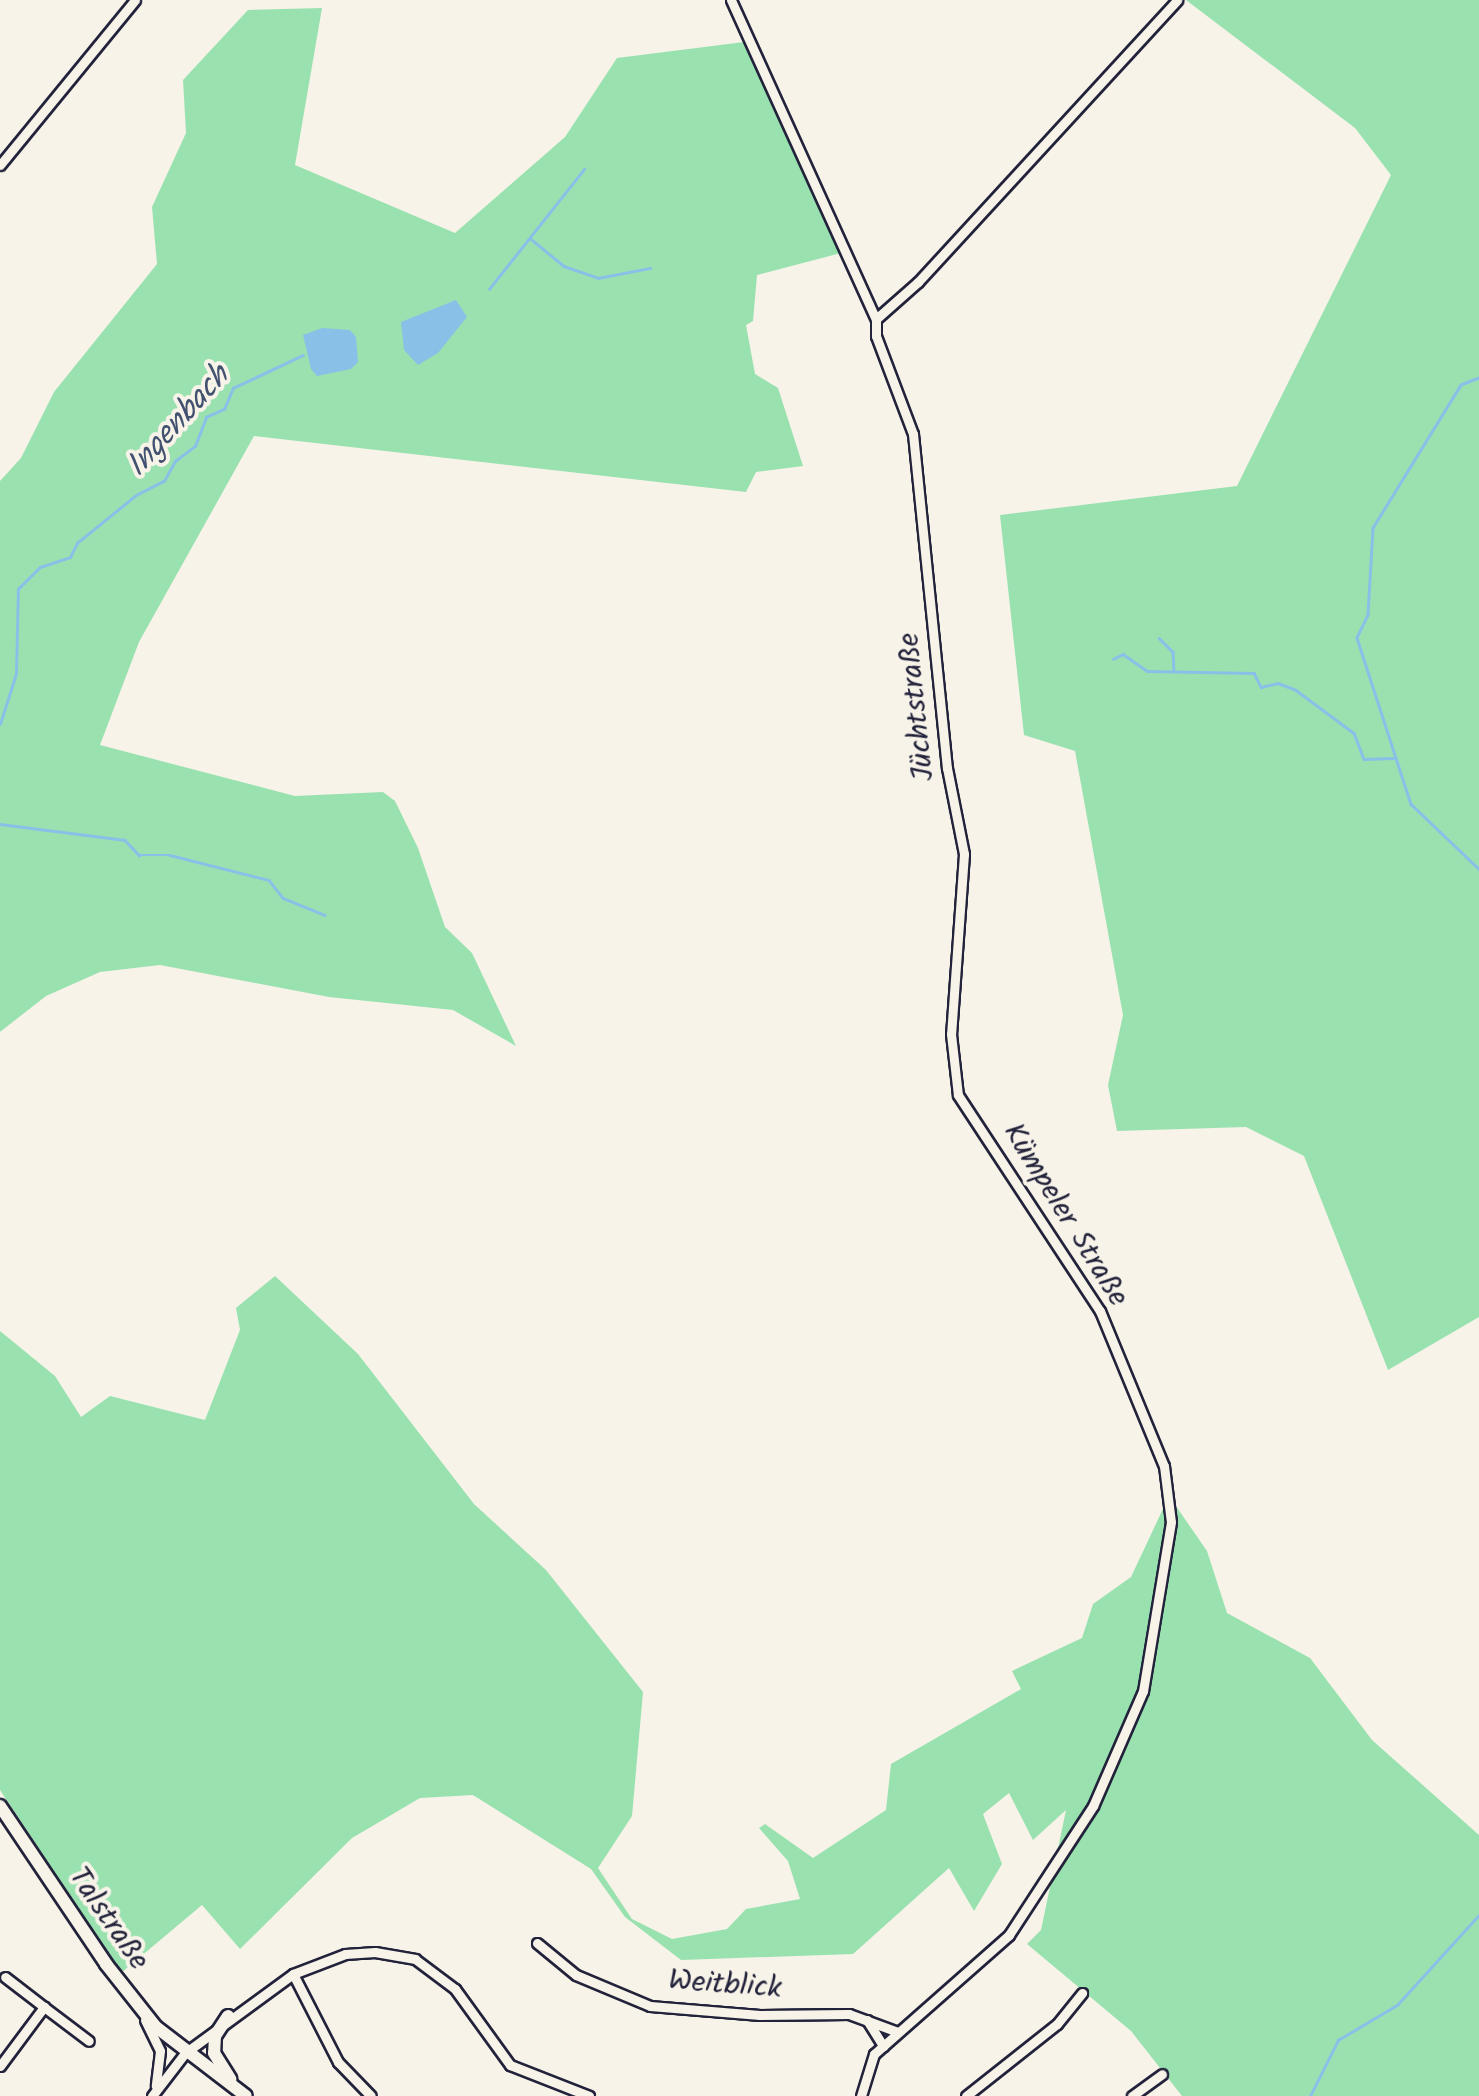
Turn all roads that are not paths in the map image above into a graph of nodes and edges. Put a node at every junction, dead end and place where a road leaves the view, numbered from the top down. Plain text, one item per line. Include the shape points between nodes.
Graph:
1 (135, 0) edge
2 (731, 0) edge
3 (1177, 0) edge
4 (0, 165) edge
5 (876, 320) junction
6 (958, 1095) joint
7 (0, 1806) edge
8 (538, 1943) dead end
9 (293, 1974) junction
10 (5, 1977) dead end
11 (1082, 1993) dead end
12 (131, 1997) junction
13 (44, 2006) junction
14 (228, 2016) junction
15 (867, 2020) junction
16 (898, 2032) junction
17 (89, 2041) dead end
18 (884, 2046) junction
19 (184, 2054) junction
20 (0, 2066) edge
21 (1162, 2074) dead end
22 (244, 2094) edge
23 (153, 2095) edge
24 (371, 2096) edge
25 (589, 2096) edge
26 (861, 2096) edge
27 (966, 2096) edge
28 (1132, 2096) edge

1 - 4 street
2 - 5 street, Jüchtstraße
3 - 5 street
5 - 6 street, Jüchtstraße via 919,468 946,768 964,854 950,1034
6 - 16 street, Kümpeler Straße via 1100,1311 1164,1466 1171,1522 1143,1691 1093,1806 1010,1934
7 - 12 main road, Talstraße
8 - 15 street, Weitblick via 576,1975 650,2006
9 - 14 street
9 - 24 street via 338,2062
9 - 25 street via 345,1954 415,1959 455,1989 510,2065
10 - 13 street
11 - 27 street via 1057,2024
12 - 19 main road, Talstraße
12 - 23 street via 160,2051
13 - 17 street
13 - 20 street
14 - 19 street
14 - 22 main road via 214,2052
15 - 16 street, Weitblick
15 - 18 street
16 - 18 street, Kümpeler Straße
18 - 26 street, Kümpeler Straße
19 - 22 main road, Talstraße
19 - 23 street
21 - 28 street

